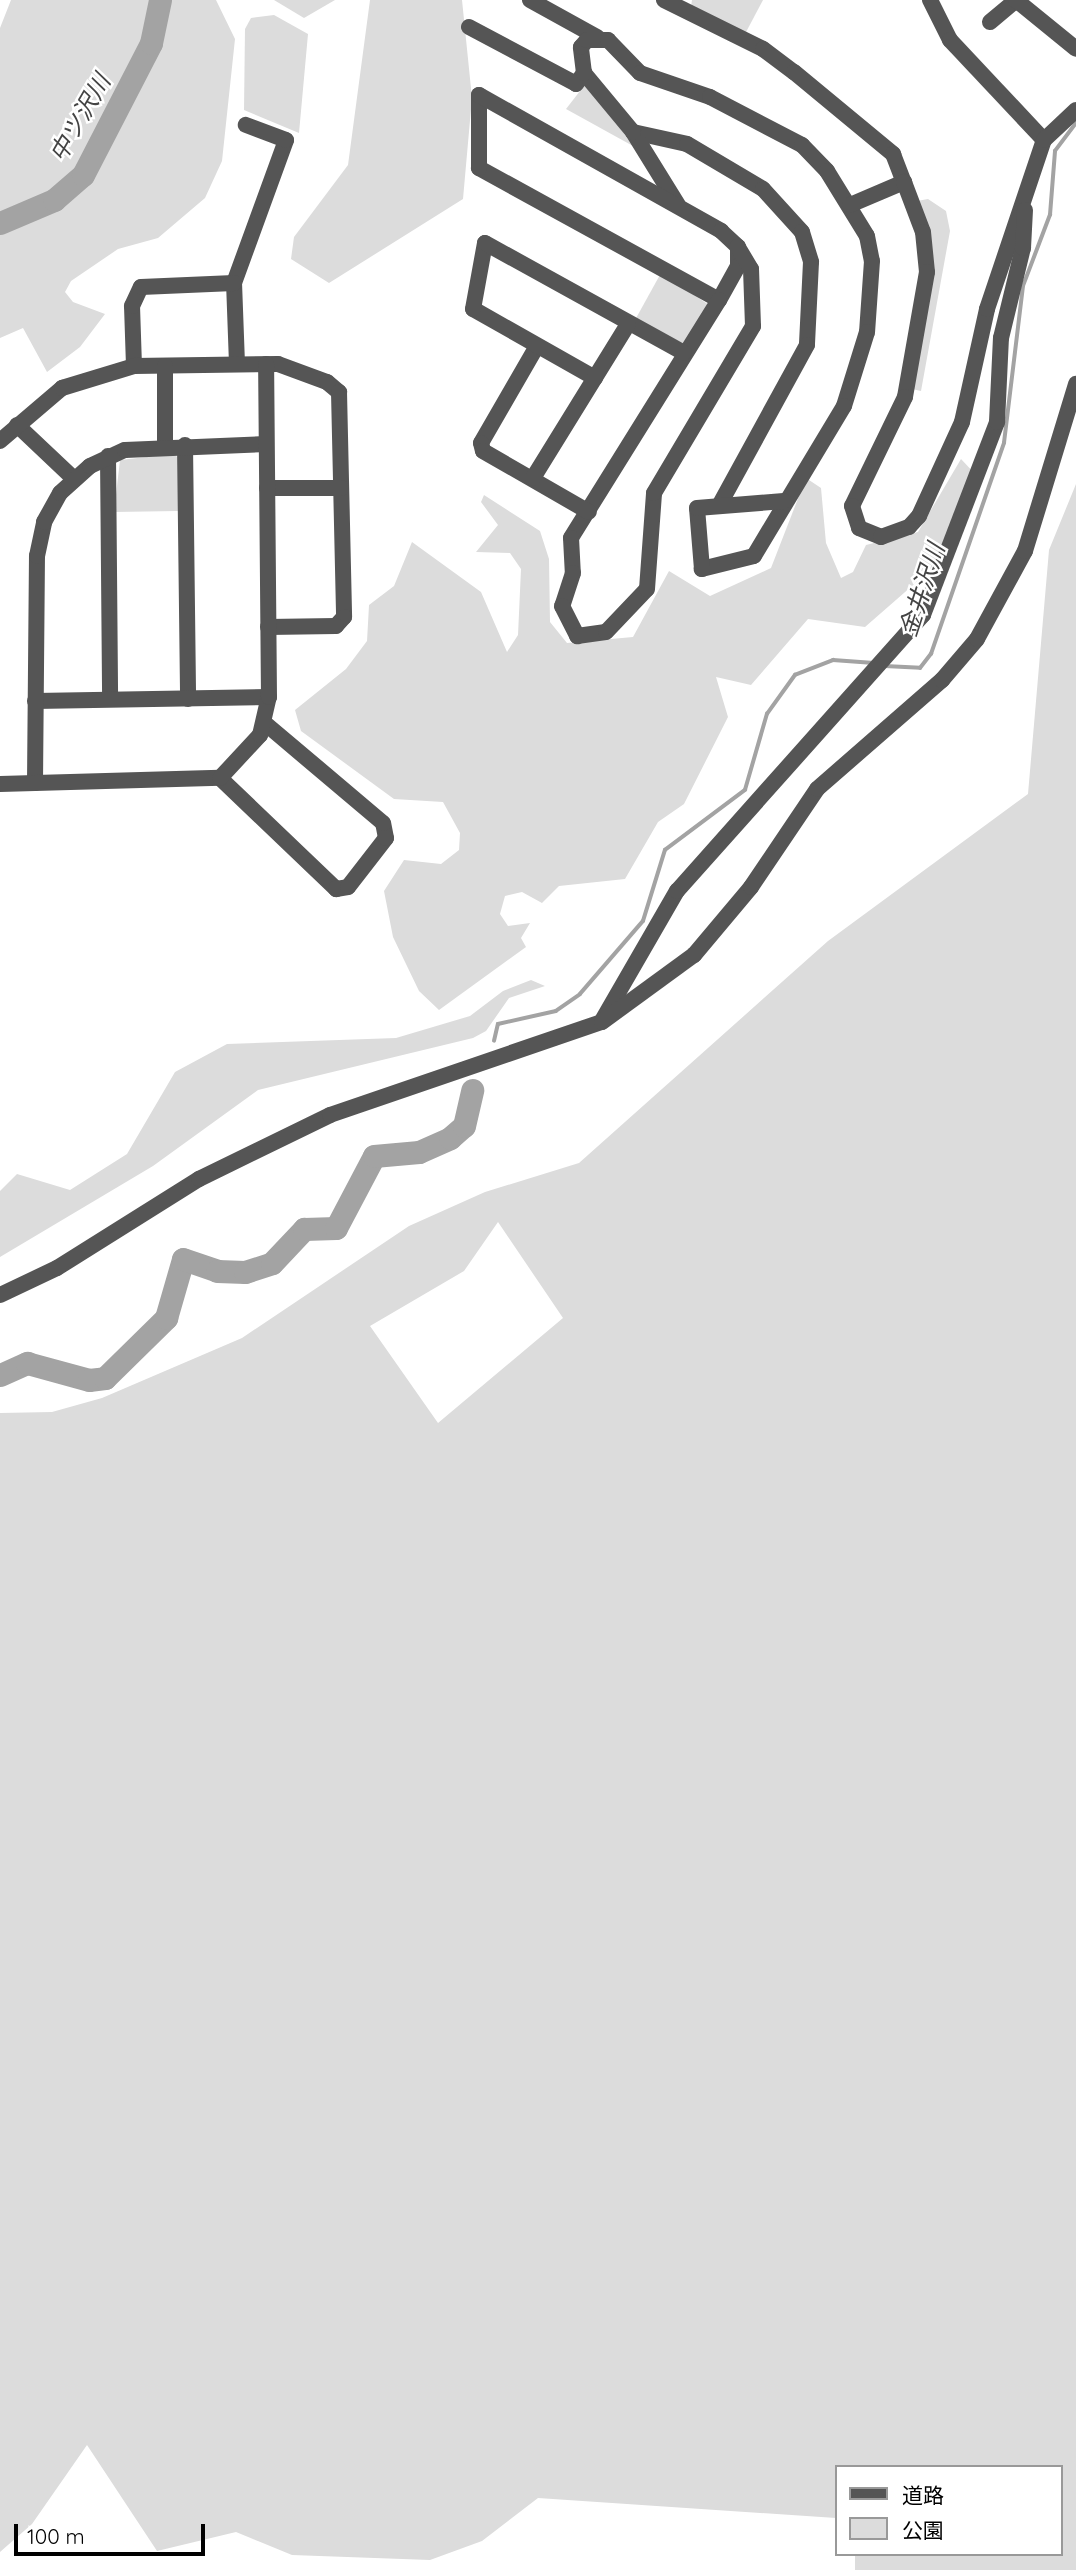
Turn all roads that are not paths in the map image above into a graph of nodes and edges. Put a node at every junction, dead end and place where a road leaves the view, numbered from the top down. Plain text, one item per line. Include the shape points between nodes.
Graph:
1 (530, 0) edge
2 (664, 0) edge
3 (930, 0) edge
4 (990, 22) dead end
5 (469, 27) dead end
6 (597, 37) junction
7 (1076, 48) edge
8 (584, 73) junction
9 (1076, 110) edge
10 (246, 125) dead end
11 (633, 132) junction
12 (1044, 140) junction
13 (904, 182) junction
14 (850, 205) junction
15 (678, 206) junction
16 (1025, 210) junction
17 (738, 247) junction
18 (234, 283) junction
19 (719, 300) junction
20 (628, 324) junction
21 (537, 346) junction
22 (684, 353) junction
23 (237, 364) junction
24 (265, 365) junction
25 (134, 366) junction
26 (165, 366) junction
27 (595, 378) junction
28 (1076, 384) edge
29 (17, 425) junction
30 (0, 441) edge
31 (266, 444) junction
32 (165, 445) junction
33 (185, 445) junction
34 (108, 456) junction
35 (74, 478) junction
36 (533, 478) junction
37 (267, 488) junction
38 (341, 488) junction
39 (785, 501) junction
40 (719, 506) junction
41 (589, 512) junction
42 (268, 627) junction
43 (269, 697) junction
44 (110, 699) junction
45 (187, 699) junction
46 (35, 701) junction
47 (266, 724) junction
48 (220, 778) junction
49 (36, 783) junction
50 (0, 784) edge
51 (602, 1022) junction
52 (0, 1295) edge

1 - 6 street
2 - 13 street via 763,49 794,72 893,154
3 - 12 street via 950,40
4 - 7 street via 1016,0
5 - 8 street via 576,83
6 - 8 street via 581,47
6 - 14 street via 608,40 639,73 710,97 802,145
8 - 11 street
9 - 12 street
10 - 18 street via 286,140
11 - 15 street
11 - 40 street via 687,144 763,189 802,232 811,262 807,345
12 - 16 street
13 - 14 street
13 - 16 street via 923,232 927,272 905,397 852,506 869,536 893,535 919,516 965,415 987,309
14 - 39 street via 872,261 867,332 844,406
15 - 17 street
15 - 19 street via 478,94 479,168
16 - 51 street via 1001,338 990,446 923,615 884,666 788,762 677,891
17 - 19 street via 738,266
17 - 41 street via 750,262 752,326 654,493 647,589 606,632 585,638 569,628 562,606 573,573 571,538
18 - 23 street
18 - 25 street via 141,287 132,306
19 - 22 street
20 - 21 street via 485,243 473,309
20 - 22 street
20 - 27 street
21 - 27 street
21 - 36 street via 481,443 483,451
22 - 41 street
23 - 24 street
23 - 26 street
24 - 31 street
24 - 38 street via 327,382 339,392
25 - 26 street
25 - 29 street via 62,388
26 - 32 street
27 - 36 street
28 - 51 street via 1025,551 977,639 925,696 817,789 751,887 694,955
29 - 30 street
29 - 35 street
31 - 33 street
31 - 37 street
32 - 33 street
32 - 34 street
33 - 45 street
34 - 35 street
34 - 44 street
35 - 46 street via 52,507 39,541
36 - 41 street
37 - 38 street
37 - 42 street
38 - 42 street via 344,617 336,626
39 - 40 street
39 - 40 street via 754,556 702,569 697,508
42 - 43 street
43 - 45 street
43 - 47 street
44 - 45 street
44 - 46 street
46 - 49 street
47 - 48 street
47 - 48 street via 383,823 386,838 348,887 337,889
48 - 49 street
49 - 50 street
51 - 52 street via 330,1115 199,1179 57,1268

